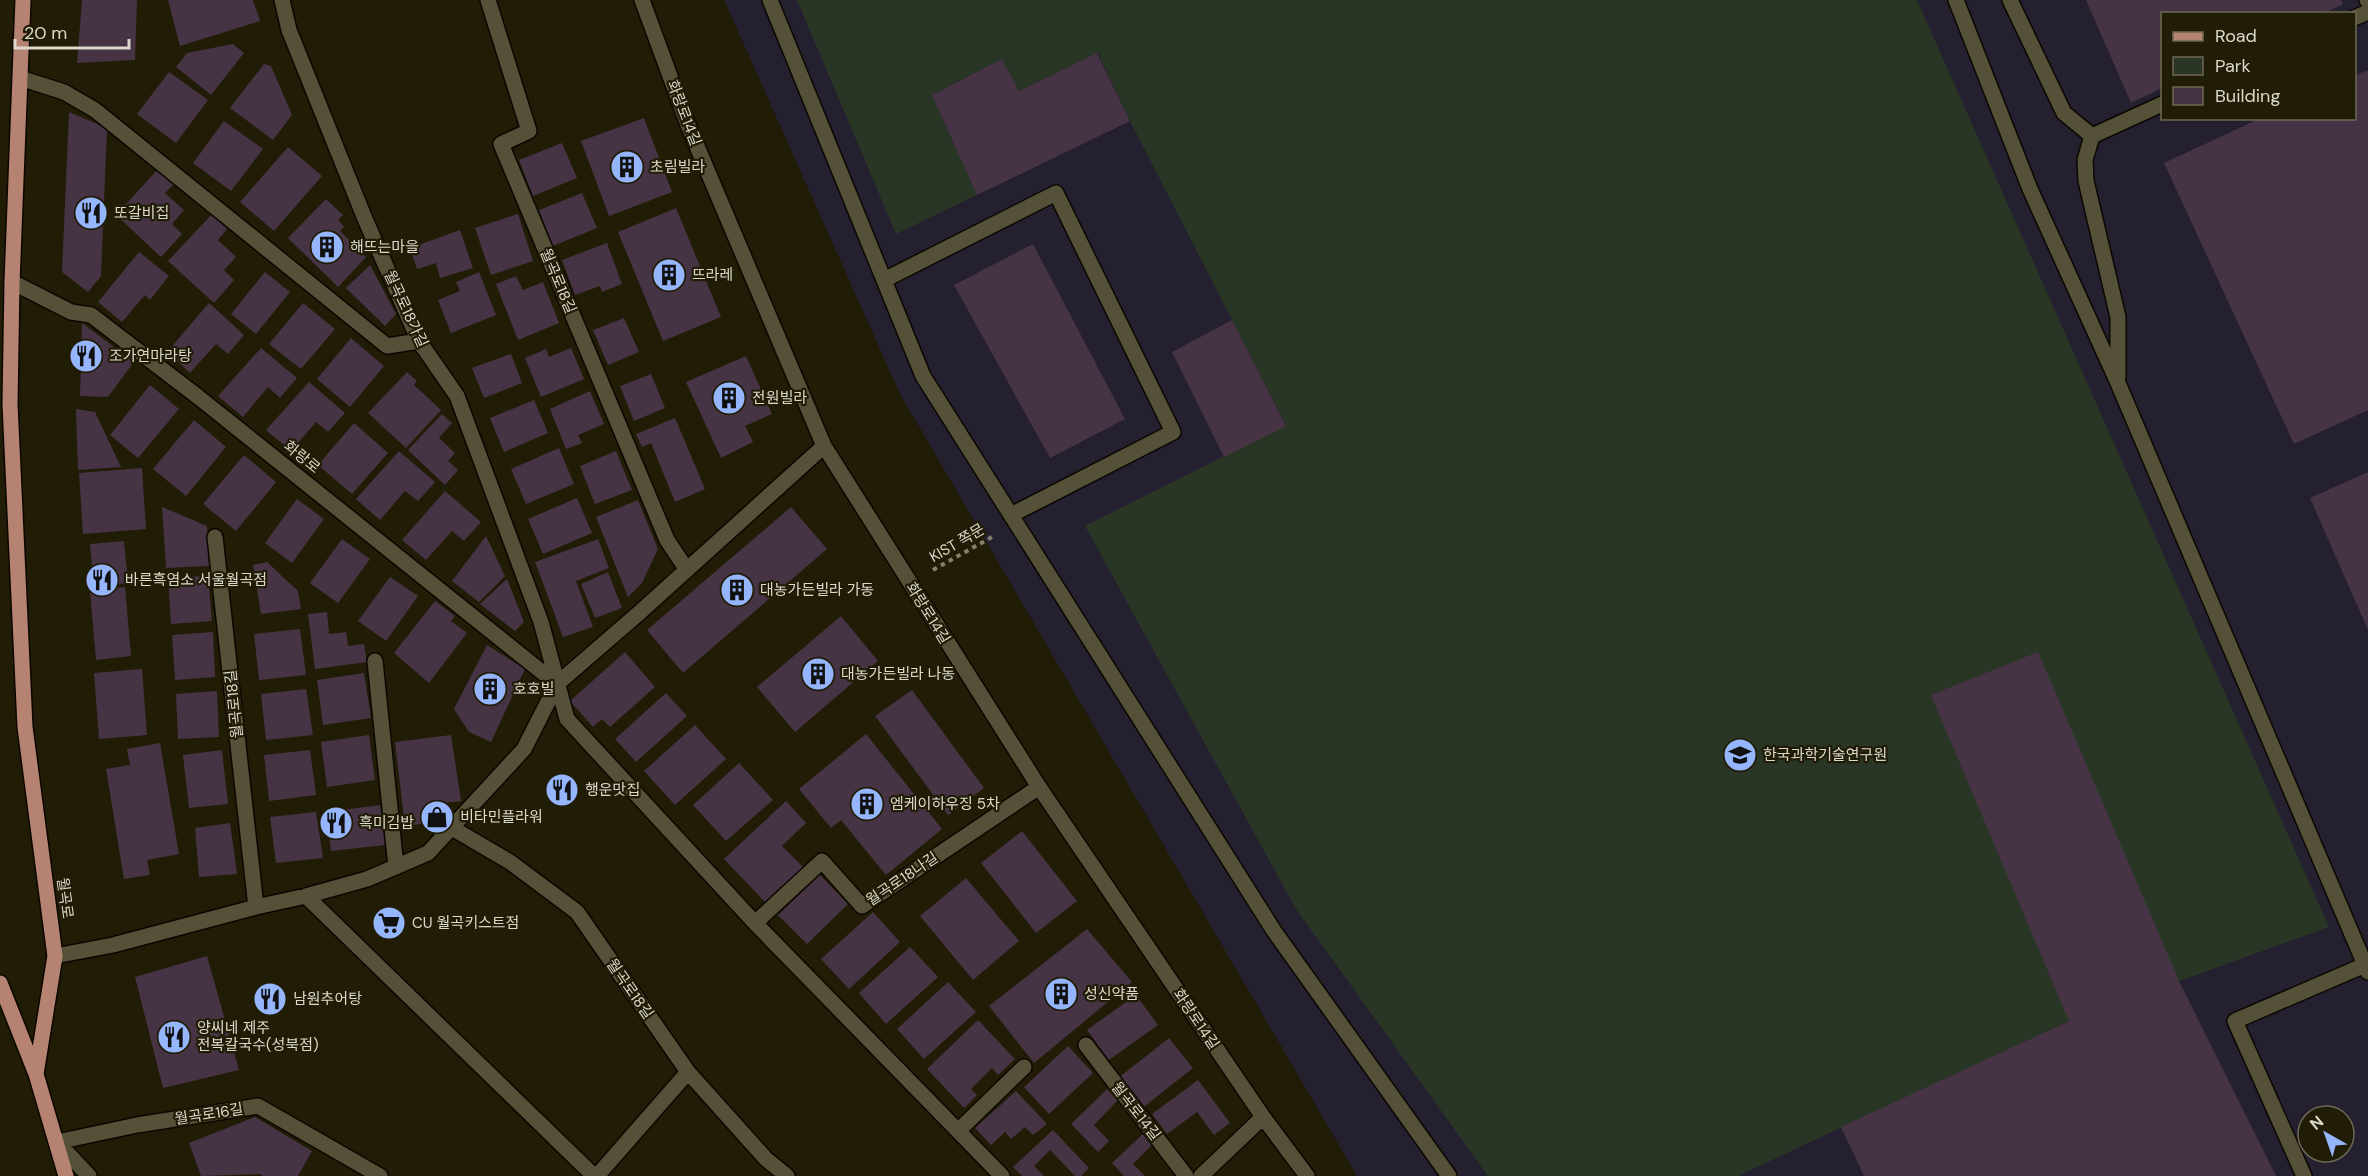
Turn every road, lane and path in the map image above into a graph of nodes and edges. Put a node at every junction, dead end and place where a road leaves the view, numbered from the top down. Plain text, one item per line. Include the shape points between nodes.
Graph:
1 (23, 0) edge
2 (282, 0) edge
3 (488, 0) edge
4 (642, 0) edge
5 (770, 0) edge
6 (1956, 0) edge
7 (2010, 0) edge
8 (20, 78) junction
9 (2161, 105) edge
10 (2092, 136) junction
11 (884, 280) junction
12 (12, 282) junction
13 (419, 341) junction
14 (2118, 383) junction
15 (824, 446) junction
16 (1013, 519) junction
17 (215, 537) dead end
18 (687, 570) junction
19 (910, 584) junction
20 (375, 661) dead end
21 (557, 684) junction
22 (1039, 787) junction
23 (452, 828) junction
24 (396, 867) junction
25 (306, 896) junction
26 (256, 907) junction
27 (755, 923) junction
28 (55, 956) junction
29 (2366, 969) edge
30 (0, 983) edge
31 (1086, 1045) dead end
32 (1024, 1067) dead end
33 (688, 1072) junction
34 (36, 1074) junction
35 (1263, 1117) junction
36 (958, 1131) junction
37 (57, 1142) junction
38 (66, 1176) edge
39 (89, 1176) edge
40 (380, 1176) edge
41 (596, 1176) edge
42 (787, 1176) edge
43 (1002, 1176) edge
44 (1186, 1176) edge
45 (1201, 1176) edge
46 (1307, 1176) edge
47 (1449, 1176) edge
48 (2304, 1176) edge

1 - 8 main road
2 - 13 street, 월곡로18가길 via 289,30 338,152
3 - 18 street, 월곡로18길 via 529,130 501,144 667,540
4 - 15 street, 화랑로14길 via 688,125
5 - 11 street
6 - 14 street via 2030,189
7 - 10 street via 2064,113
8 - 12 main road
8 - 13 street via 64,92 96,110 387,346
9 - 10 street
10 - 14 street via 2085,160 2085,181 2118,316
11 - 16 street via 923,376
11 - 16 street via 1056,193 1173,432
12 - 21 street, 화랑로 via 71,312 91,315
12 - 28 main road, 월곡로 via 10,404 25,727
13 - 21 street, 월곡로18가길 via 457,396 541,622
14 - 29 street
15 - 18 street
15 - 19 street, 화랑로14길
16 - 19 path, KIST 쪽문
16 - 47 street via 1274,931
17 - 26 street, 월곡로18길
18 - 21 street
19 - 22 street, 화랑로14길
20 - 24 street
21 - 23 street via 524,749
21 - 27 street via 567,719
22 - 27 street, 월곡로18나길 via 862,906 822,861
22 - 35 street, 화랑로14길
23 - 24 street via 428,853
23 - 33 street, 월곡로18길 via 510,862 577,912
24 - 25 street
25 - 26 street
25 - 41 street
26 - 28 street
27 - 36 street
28 - 34 main road, 월곡로
29 - 48 street via 2235,1022
30 - 34 main road, 월곡로
31 - 44 street, 월곡로14길
32 - 36 street
33 - 41 street
33 - 42 street, 월곡로18길 via 766,1159
34 - 37 main road, 월곡로
35 - 45 street
35 - 46 street, 화랑로14길
36 - 43 street
37 - 38 main road, 월곡로
37 - 39 street
37 - 40 street, 월곡로16길 via 258,1106

